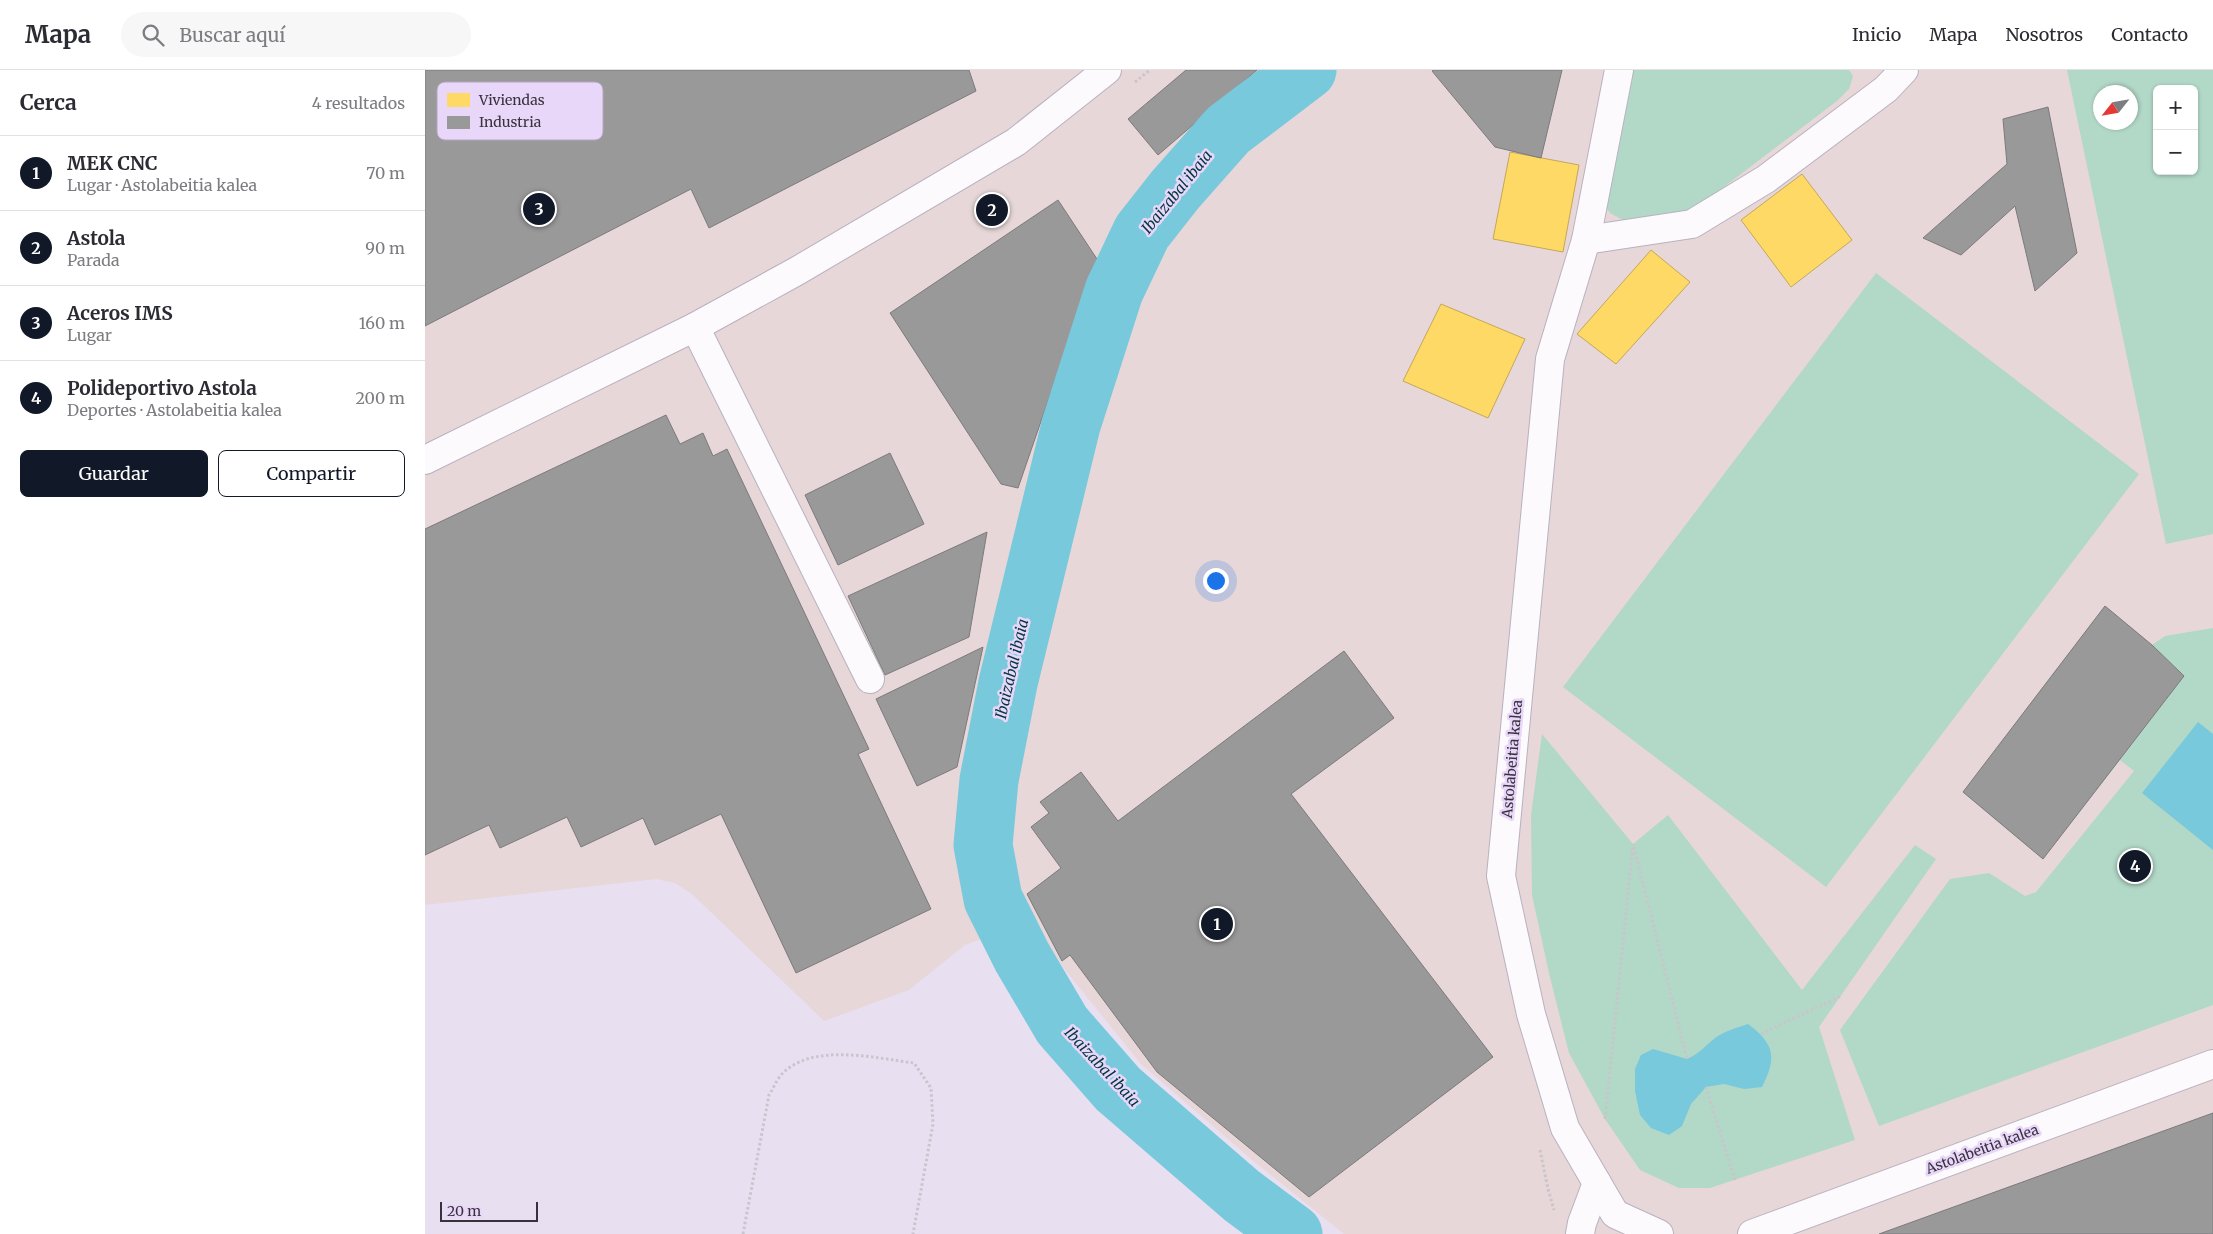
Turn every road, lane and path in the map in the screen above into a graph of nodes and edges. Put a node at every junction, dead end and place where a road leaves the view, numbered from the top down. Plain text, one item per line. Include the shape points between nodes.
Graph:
1 (1107, 70) edge
2 (1619, 70) edge
3 (1904, 70) edge
4 (1586, 240) junction
5 (695, 327) junction
6 (425, 460) edge
7 (870, 679) dead end
8 (1841, 996) dead end
9 (1761, 1034) dead end
10 (1687, 1059) dead end
11 (2213, 1064) edge
12 (1706, 1087) dead end
13 (1605, 1119) dead end
14 (1735, 1180) dead end
15 (1597, 1183) junction
16 (1641, 1231) edge
17 (743, 1234) edge
18 (913, 1234) edge
19 (1580, 1234) edge
20 (1752, 1234) edge

1 - 5 street via 1016,142
2 - 4 street, Astolabeitia kalea
3 - 4 street via 1886,90 1766,179 1692,224
4 - 15 street, Astolabeitia kalea via 1550,359 1501,876 1531,1014 1565,1128
5 - 6 street
5 - 7 street
8 - 9 path
10 - 13 path via 1633,844
11 - 20 street, Astolabeitia kalea
12 - 14 path
15 - 16 street, Astolabeitia kalea via 1615,1214
15 - 19 street
17 - 18 path via 769,1095 781,1075 807,1058 848,1054 913,1063 931,1088 933,1124

